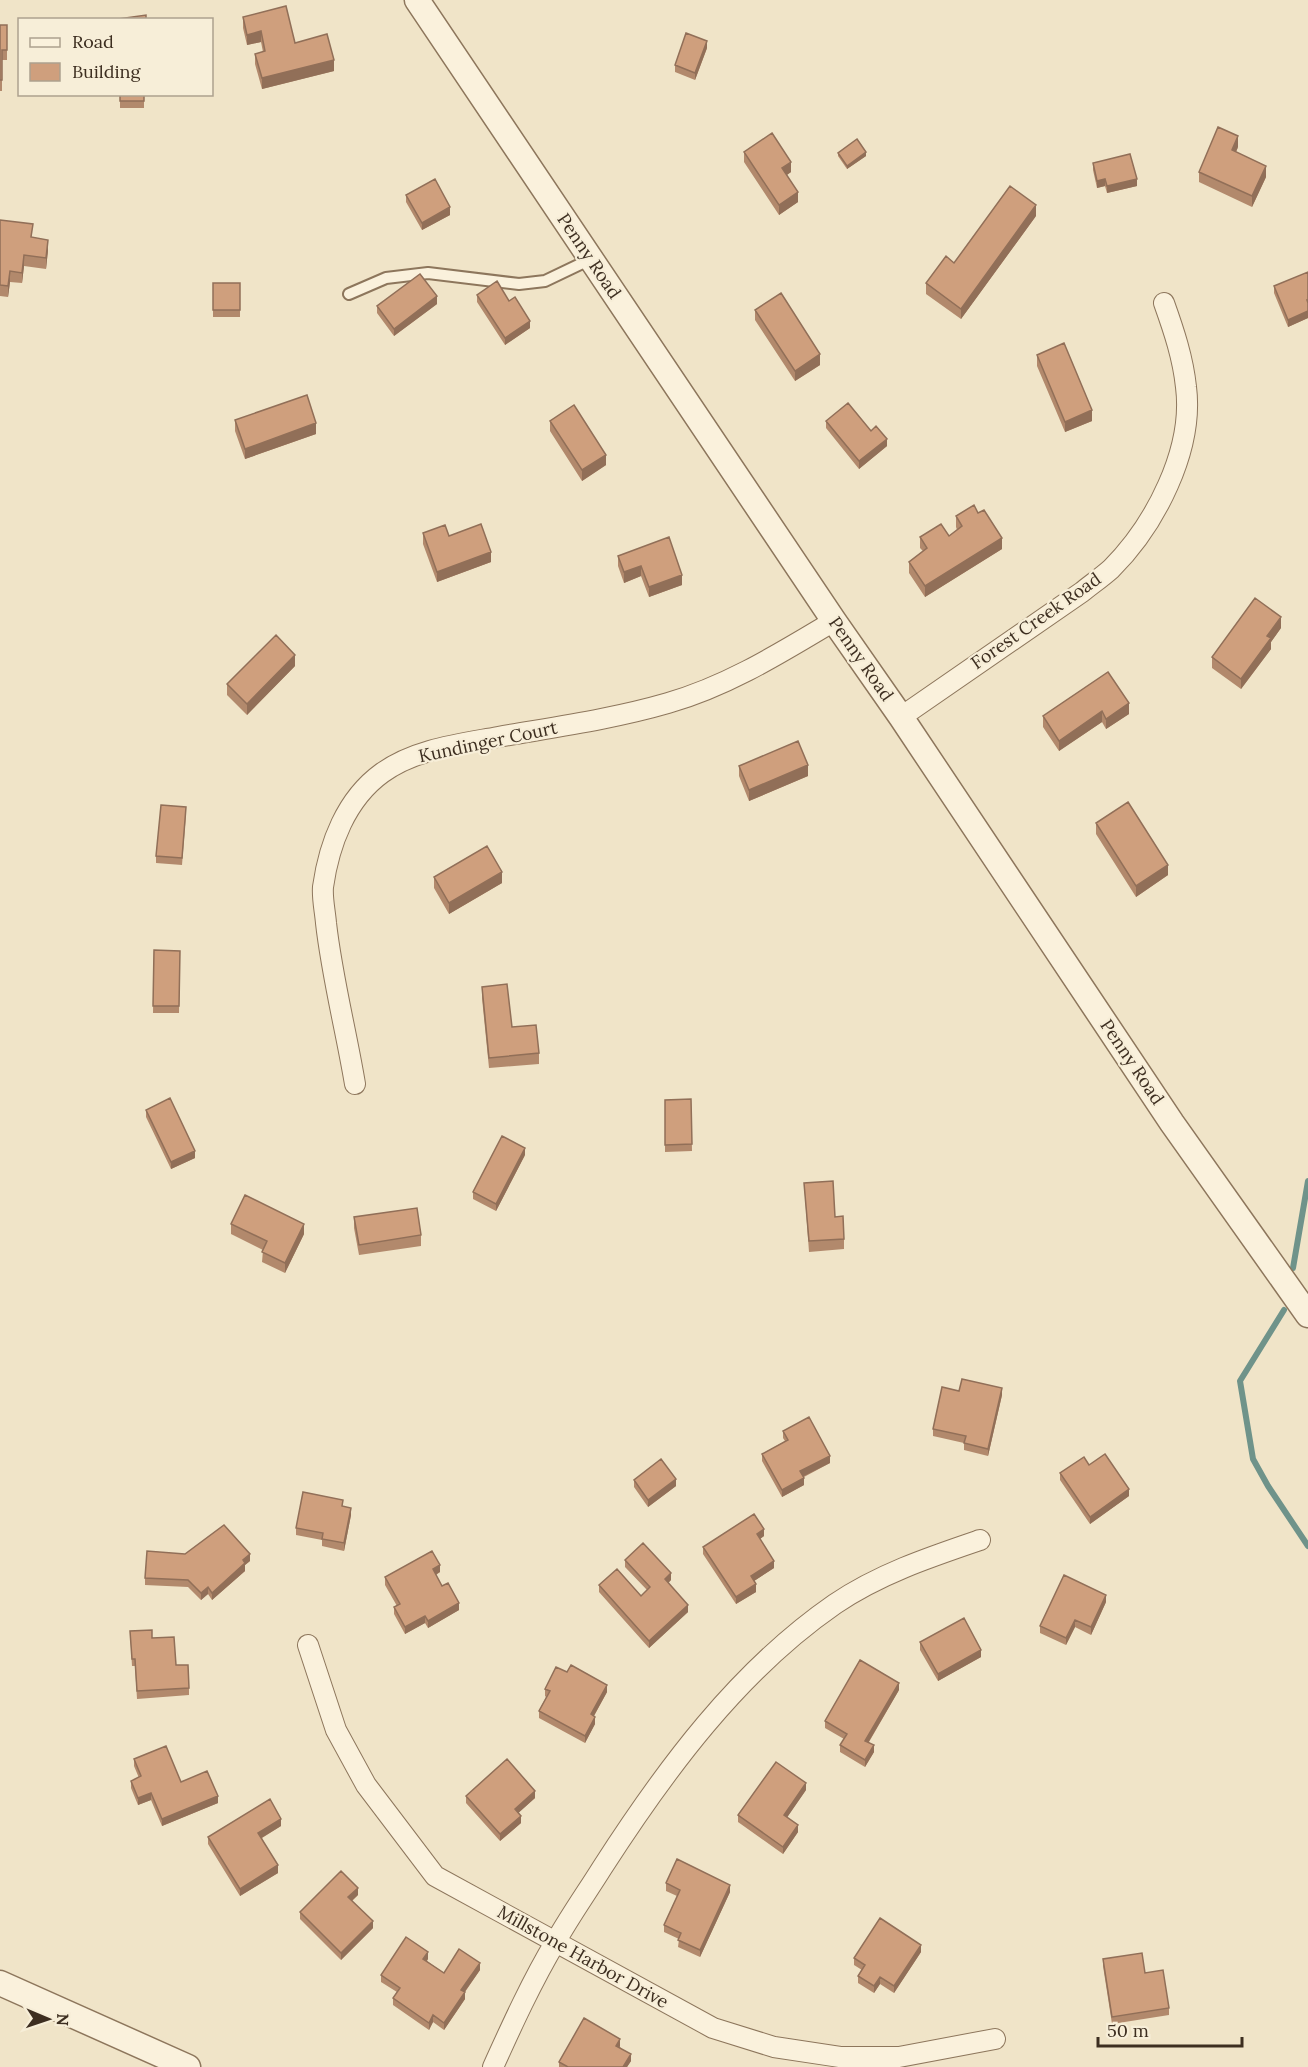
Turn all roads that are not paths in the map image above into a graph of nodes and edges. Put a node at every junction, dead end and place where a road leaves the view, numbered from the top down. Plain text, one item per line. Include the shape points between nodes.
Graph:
1 (417, 0) edge
2 (591, 259) junction
3 (349, 294) dead end
4 (1164, 303) dead end
5 (834, 621) junction
6 (901, 717) junction
7 (355, 1084) dead end
8 (1308, 1315) edge
9 (980, 1539) dead end
10 (308, 1645) dead end
11 (555, 1941) junction
12 (0, 1983) edge
13 (995, 2039) dead end
14 (188, 2067) edge
15 (493, 2067) edge

1 - 2 street, Penny Road
2 - 3 lane via 544,281 519,284 428,273 386,278
2 - 5 street, Penny Road
4 - 6 street, Forest Creek Road via 1180,351 1187,390 1186,430 1175,472 1133,544 1082,592
5 - 6 street, Penny Road
5 - 7 street, Kundinger Court via 727,681 670,703 447,746 404,760 367,786 353,802 332,844 323,889 329,954
6 - 8 street, Penny Road via 1186,1142
9 - 11 street via 908,1564 837,1603 783,1645 737,1690 681,1756 635,1817
10 - 11 street, Millstone Harbor Drive via 336,1730 366,1785 435,1876
11 - 13 street, Millstone Harbor Drive via 713,2028 774,2047 840,2057 900,2057
11 - 15 street
12 - 14 street

